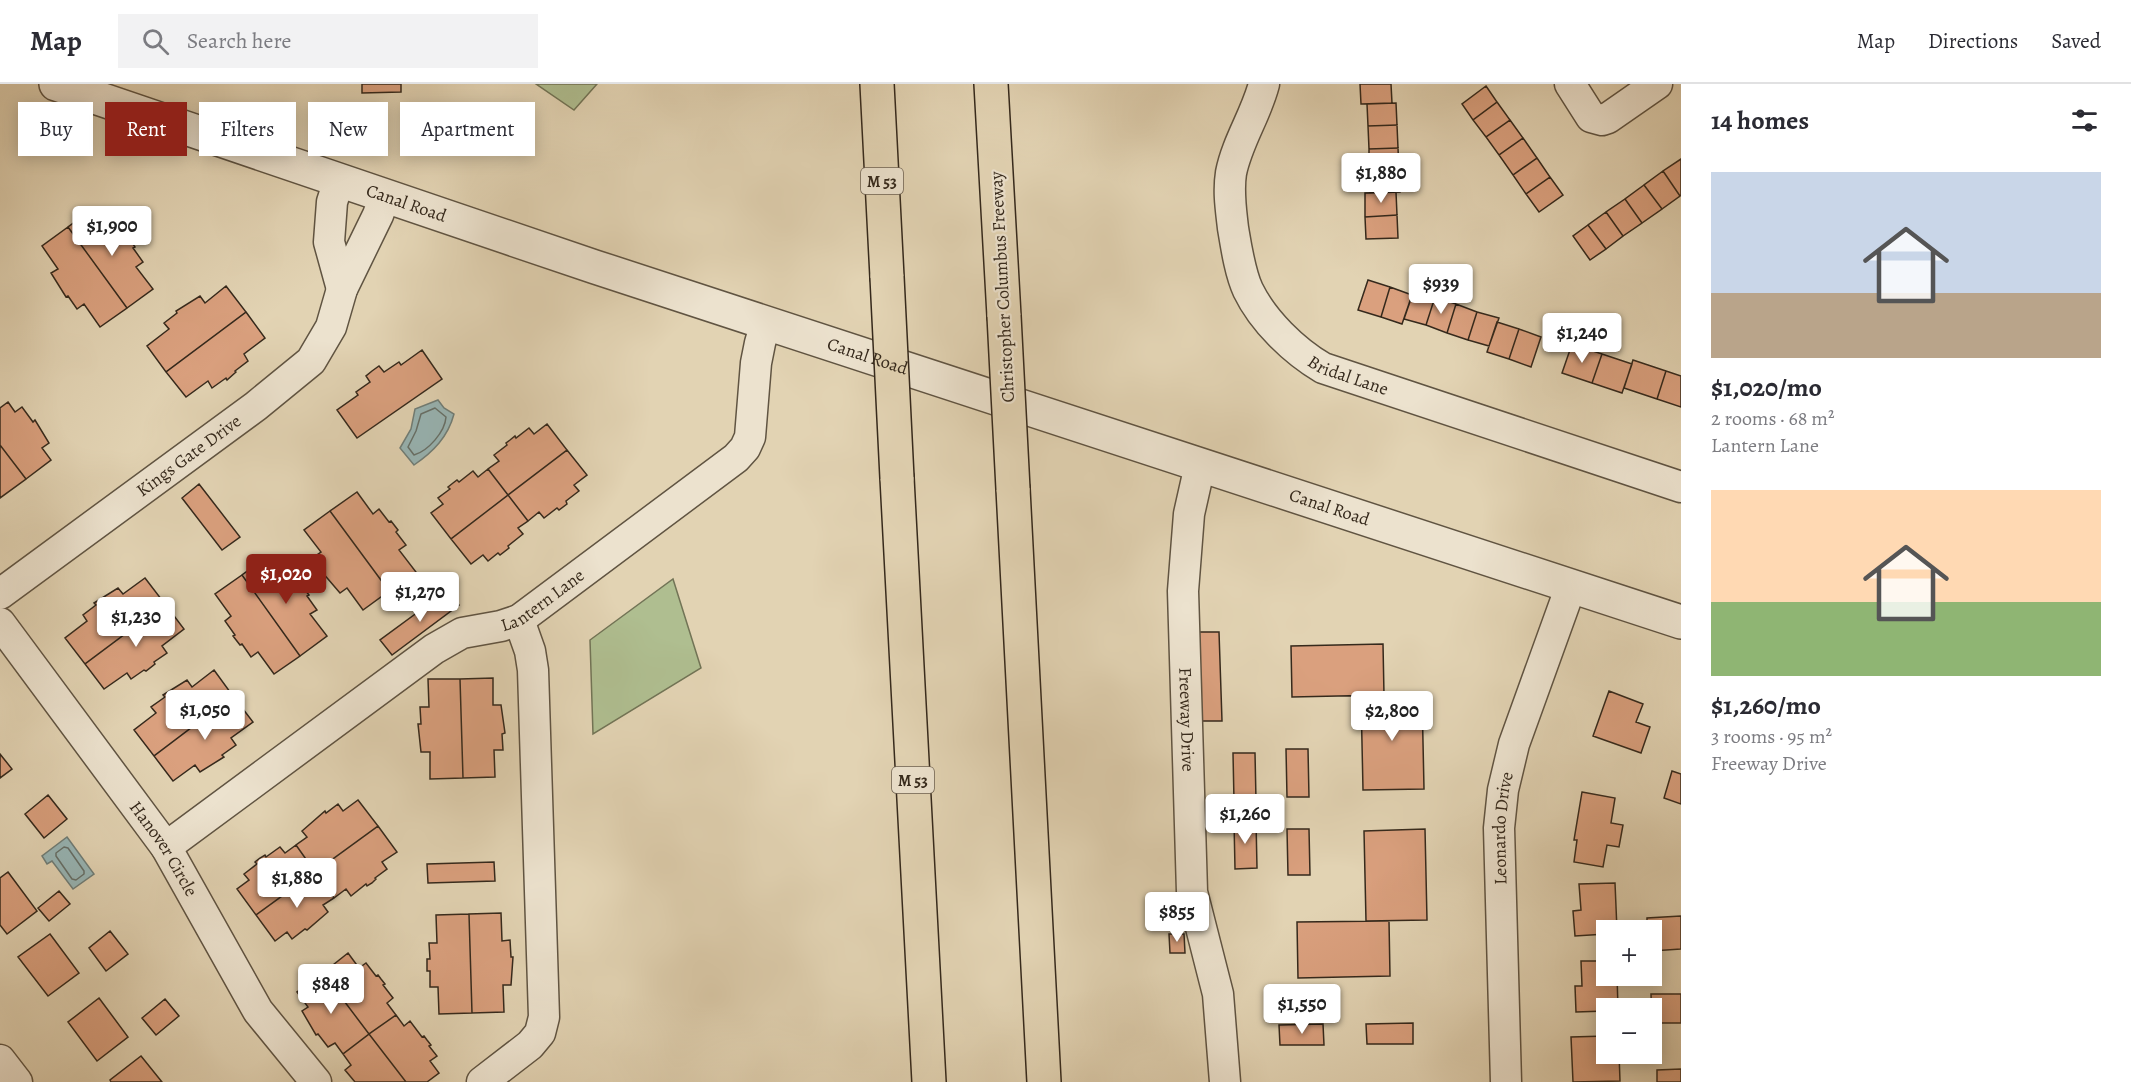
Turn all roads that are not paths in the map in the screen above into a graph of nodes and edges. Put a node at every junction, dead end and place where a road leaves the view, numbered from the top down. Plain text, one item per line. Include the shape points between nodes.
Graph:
1 (56, 84) edge
2 (877, 84) edge
3 (991, 84) edge
4 (1264, 84) edge
5 (1570, 84) edge
6 (1657, 84) edge
7 (339, 180) junction
8 (385, 196) junction
9 (342, 289) junction
10 (766, 322) junction
11 (1200, 465) junction
12 (1681, 487) edge
13 (1571, 586) junction
14 (0, 594) edge
15 (519, 620) junction
16 (1681, 622) edge
17 (0, 623) edge
18 (166, 847) junction
19 (0, 1060) edge
20 (17, 1082) edge
21 (316, 1082) edge
22 (482, 1082) edge
23 (929, 1082) edge
24 (1044, 1082) edge
25 (1225, 1082) edge
26 (1506, 1082) edge

1 - 7 street, Canal Road
2 - 23 highway, M 53, bridge
3 - 24 highway, Christopher Columbus Freeway, bridge
4 - 12 street, Bridal Lane via 1237,149 1229,201 1248,289 1291,347 1323,368
5 - 6 street via 1592,117 1602,120
7 - 8 street, Canal Road
7 - 9 street, Kings Gate Drive via 332,202 330,242
8 - 9 street, Kings Gate Drive
8 - 10 street, Canal Road
9 - 14 street, Kings Gate Drive via 332,327 311,361 248,412
10 - 11 street, Canal Road
10 - 15 street, Lantern Lane via 756,363 750,437 745,448
11 - 13 street, Canal Road
11 - 25 street, Freeway Drive via 1189,514 1183,591 1192,892 1218,994
13 - 16 street, Canal Road
13 - 26 street, Leonardo Drive via 1514,744 1498,828
15 - 18 street, Lantern Lane via 462,633 434,649
15 - 22 street via 533,670 544,1017 540,1033 530,1046
17 - 18 street, Hanover Circle
18 - 21 street, Hanover Circle via 258,1011
19 - 20 street

